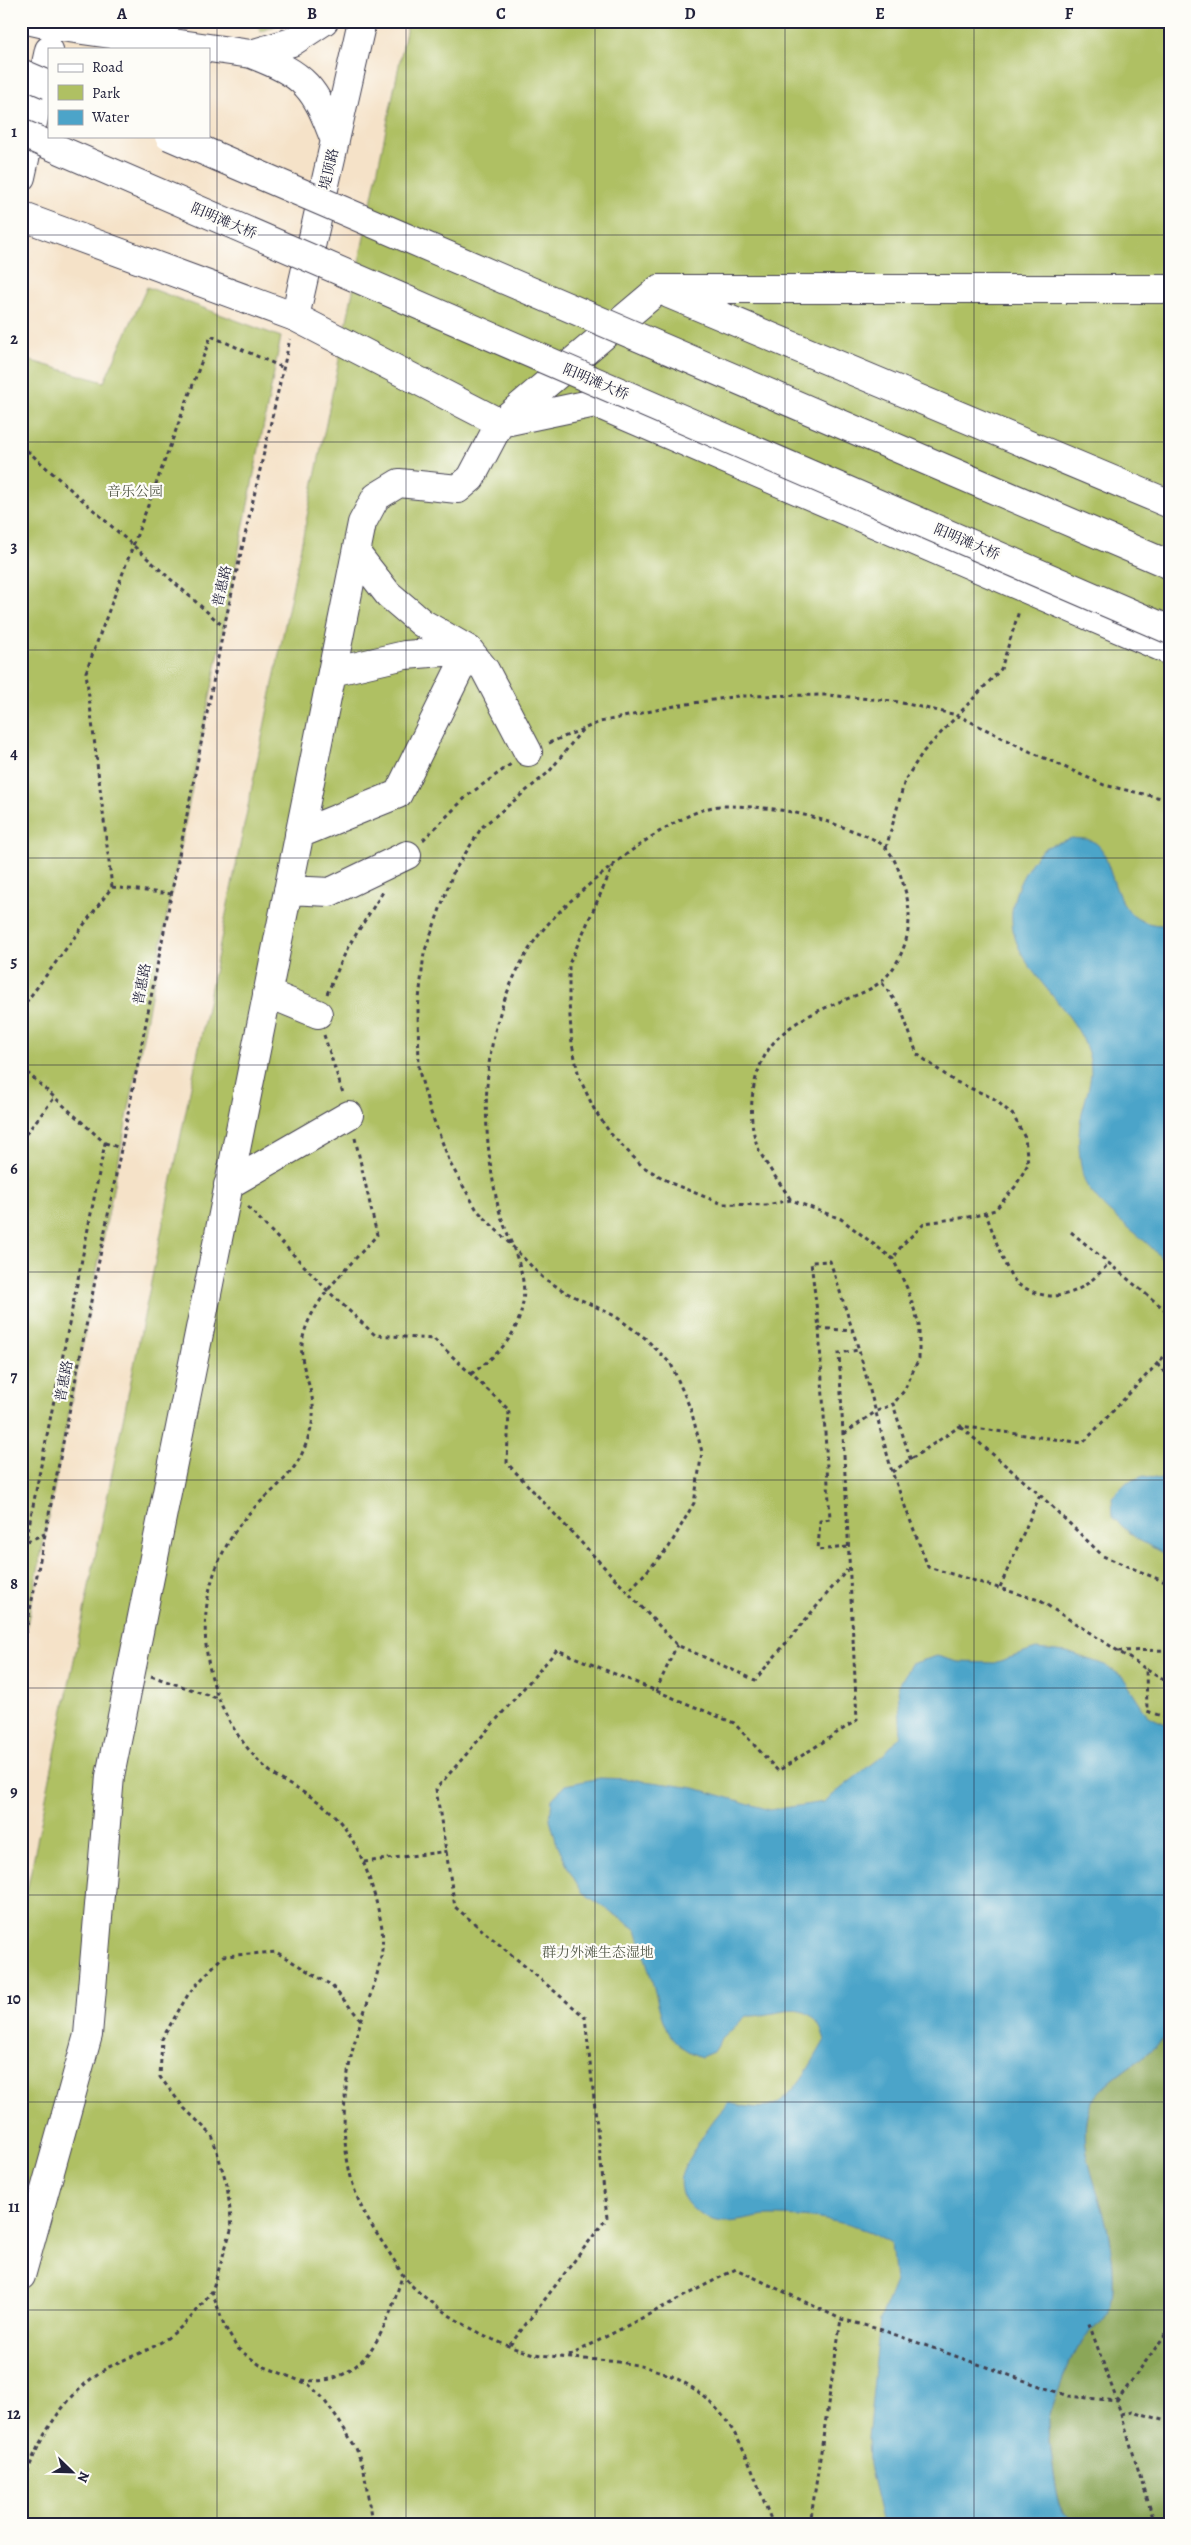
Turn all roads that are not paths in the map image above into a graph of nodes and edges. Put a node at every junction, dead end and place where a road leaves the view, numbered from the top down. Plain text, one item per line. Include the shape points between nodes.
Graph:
1 (324, 21) edge
2 (362, 21) edge
3 (48, 33) edge
4 (193, 48) edge
5 (210, 50) edge
6 (251, 54) junction
7 (21, 73) edge
8 (48, 85) edge
9 (21, 133) edge
10 (174, 138) edge
11 (336, 141) junction
12 (21, 177) edge
13 (21, 216) edge
14 (659, 289) junction
15 (1170, 289) edge
16 (294, 317) junction
17 (500, 423) junction
18 (1170, 504) edge
19 (356, 553) junction
20 (1170, 565) edge
21 (1170, 630) edge
22 (469, 650) junction
23 (1170, 651) edge
24 (332, 672) junction
25 (528, 752) road end
26 (299, 834) junction
27 (407, 855) road end
28 (288, 890) junction
29 (267, 993) junction
30 (318, 1014) road end
31 (349, 1115) road end
32 (228, 1186) junction
33 (21, 2276) edge

1 - 6 main road via 292,42
2 - 11 main road, 堤顶路
3 - 4 main road
3 - 12 main road
5 - 6 main road
6 - 11 main road via 281,65 298,76 321,103
7 - 8 main road, bridge
9 - 21 main road, 阳明滩大桥, bridge
10 - 20 main road, bridge
11 - 16 main road, 堤顶路
13 - 16 main road
14 - 15 main road
14 - 17 main road
14 - 18 main road
16 - 17 main road
17 - 19 main road via 471,478 458,489 398,483 376,497 362,523
17 - 23 main road via 596,404
19 - 22 main road via 388,594 422,623
19 - 24 main road
22 - 24 main road via 405,656
22 - 25 main road via 485,670
22 - 26 main road via 398,794
24 - 26 main road
26 - 28 main road
27 - 28 main road via 330,892
28 - 29 main road
29 - 30 main road
29 - 32 main road
31 - 32 main road
32 - 33 main road via 110,1776 88,2035

